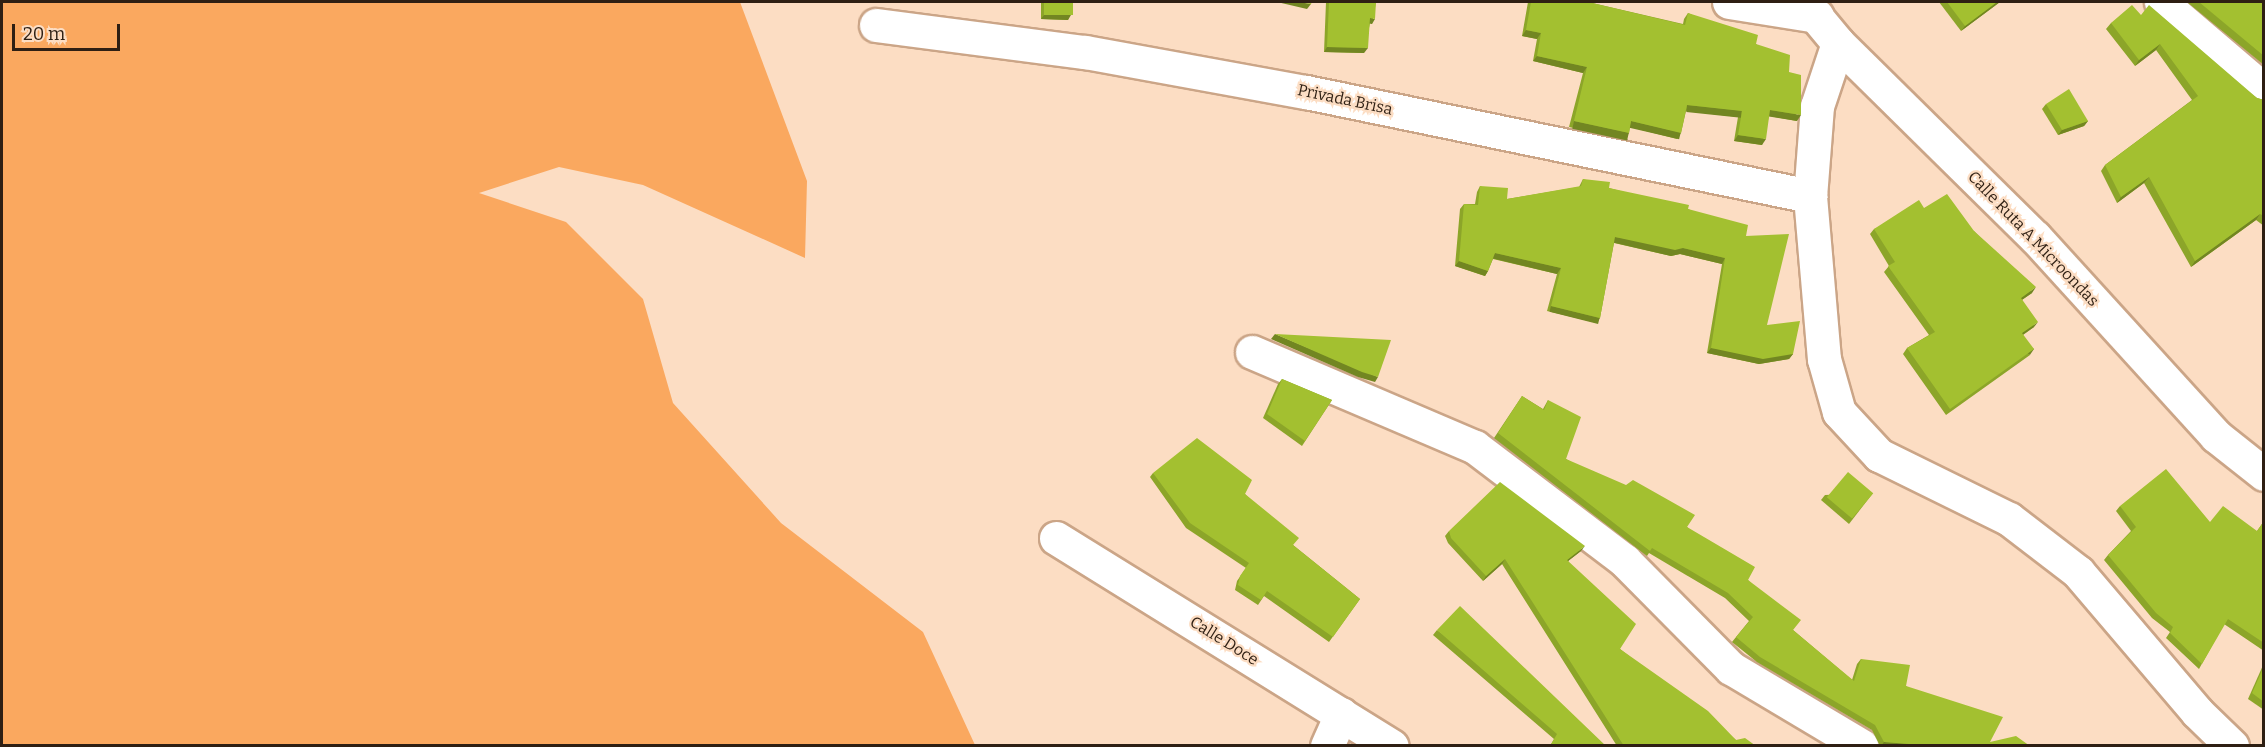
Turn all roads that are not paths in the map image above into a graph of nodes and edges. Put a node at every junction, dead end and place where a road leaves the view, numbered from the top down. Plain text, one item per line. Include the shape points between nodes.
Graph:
1 (1729, 2) edge
2 (2162, 2) edge
3 (1810, 9) edge
4 (876, 25) dead end
5 (1838, 43) junction
6 (2264, 90) edge
7 (1810, 196) junction
8 (1252, 352) dead end
9 (2264, 474) edge
10 (1056, 538) dead end
11 (1341, 714) junction
12 (1327, 746) edge
13 (1392, 746) edge
14 (1862, 746) edge
15 (2232, 746) edge

1 - 3 street
2 - 6 street
3 - 5 street, Calle Ruta A Microondas
4 - 7 street, Privada Brisa via 1085,52 1306,92
5 - 7 street via 1819,96
5 - 9 street, Calle Ruta A Microondas via 2036,237 2217,436
7 - 15 street via 1824,359 1839,412 1879,455 2008,519 2078,572 2197,712
8 - 14 street via 1475,447 1625,561 1731,668
10 - 11 street, Calle Doce
11 - 12 street
11 - 13 street, Calle Doce

